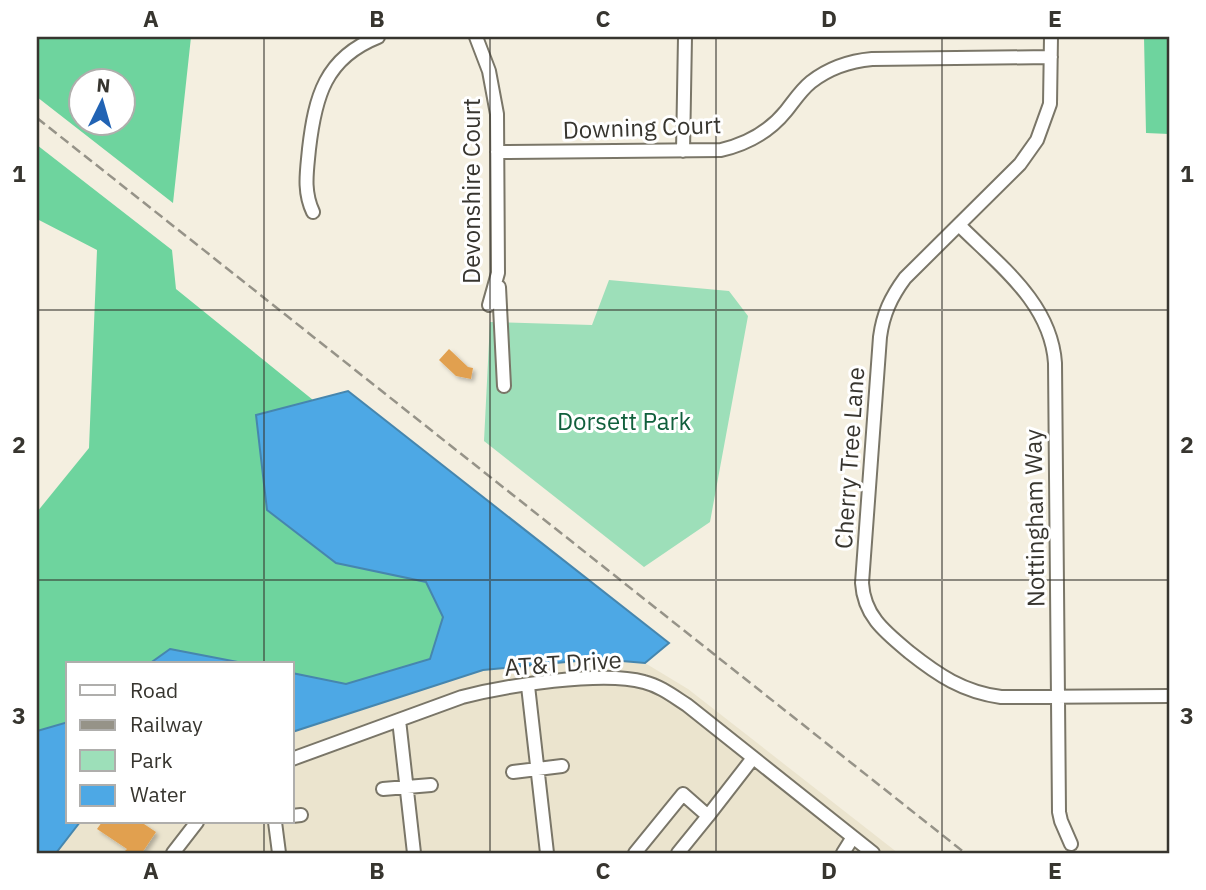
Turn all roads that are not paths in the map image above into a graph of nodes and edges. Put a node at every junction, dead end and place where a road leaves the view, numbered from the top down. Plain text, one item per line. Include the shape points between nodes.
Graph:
1 (378, 37) edge
2 (476, 37) edge
3 (685, 37) edge
4 (1051, 37) edge
5 (1051, 57) junction
6 (683, 151) junction
7 (497, 152) junction
8 (313, 212) dead end
9 (959, 225) junction
10 (498, 273) junction
11 (489, 305) dead end
12 (504, 386) dead end
13 (528, 686) junction
14 (1169, 696) edge
15 (1058, 697) junction
16 (399, 720) junction
17 (294, 758) edge
18 (753, 758) junction
19 (562, 766) dead end
20 (537, 769) junction
21 (513, 772) dead end
22 (431, 785) dead end
23 (407, 787) junction
24 (383, 789) dead end
25 (708, 816) junction
26 (195, 824) edge
27 (275, 824) edge
28 (853, 837) junction
29 (1071, 844) dead end
30 (173, 853) edge
31 (279, 853) edge
32 (414, 853) edge
33 (547, 853) edge
34 (635, 853) edge
35 (678, 853) edge
36 (843, 853) edge
37 (873, 853) edge

1 - 8 street via 344,57 322,88 306,174
2 - 7 street, Devonshire Court via 494,90
3 - 6 street
4 - 5 street, Cherry Tree Lane
5 - 6 street, Downing Court via 852,62 812,81 776,122 754,139 721,150
5 - 9 street, Cherry Tree Lane via 1050,104 1037,140 1020,164
6 - 7 street, Downing Court
7 - 10 street, Devonshire Court
9 - 15 street, Nottingham Way via 1033,301 1052,342
9 - 15 street, Cherry Tree Lane via 905,278 881,325 864,599 884,632 961,688 1001,697
10 - 11 street, Devonshire Court
10 - 12 street
13 - 16 street, AT&T Drive via 462,697
13 - 18 street, AT&T Drive via 617,677 643,682 664,689
13 - 20 street
14 - 15 street, Cherry Tree Lane
15 - 29 street, Nottingham Way via 1059,812
16 - 17 street, AT&T Drive
16 - 23 street
18 - 25 street
18 - 28 street, AT&T Drive
19 - 20 street
20 - 21 street
20 - 33 street
22 - 23 street
23 - 24 street
23 - 32 street
25 - 34 street via 682,794
25 - 35 street
26 - 30 street
27 - 31 street
28 - 36 street
28 - 37 street, AT&T Drive

